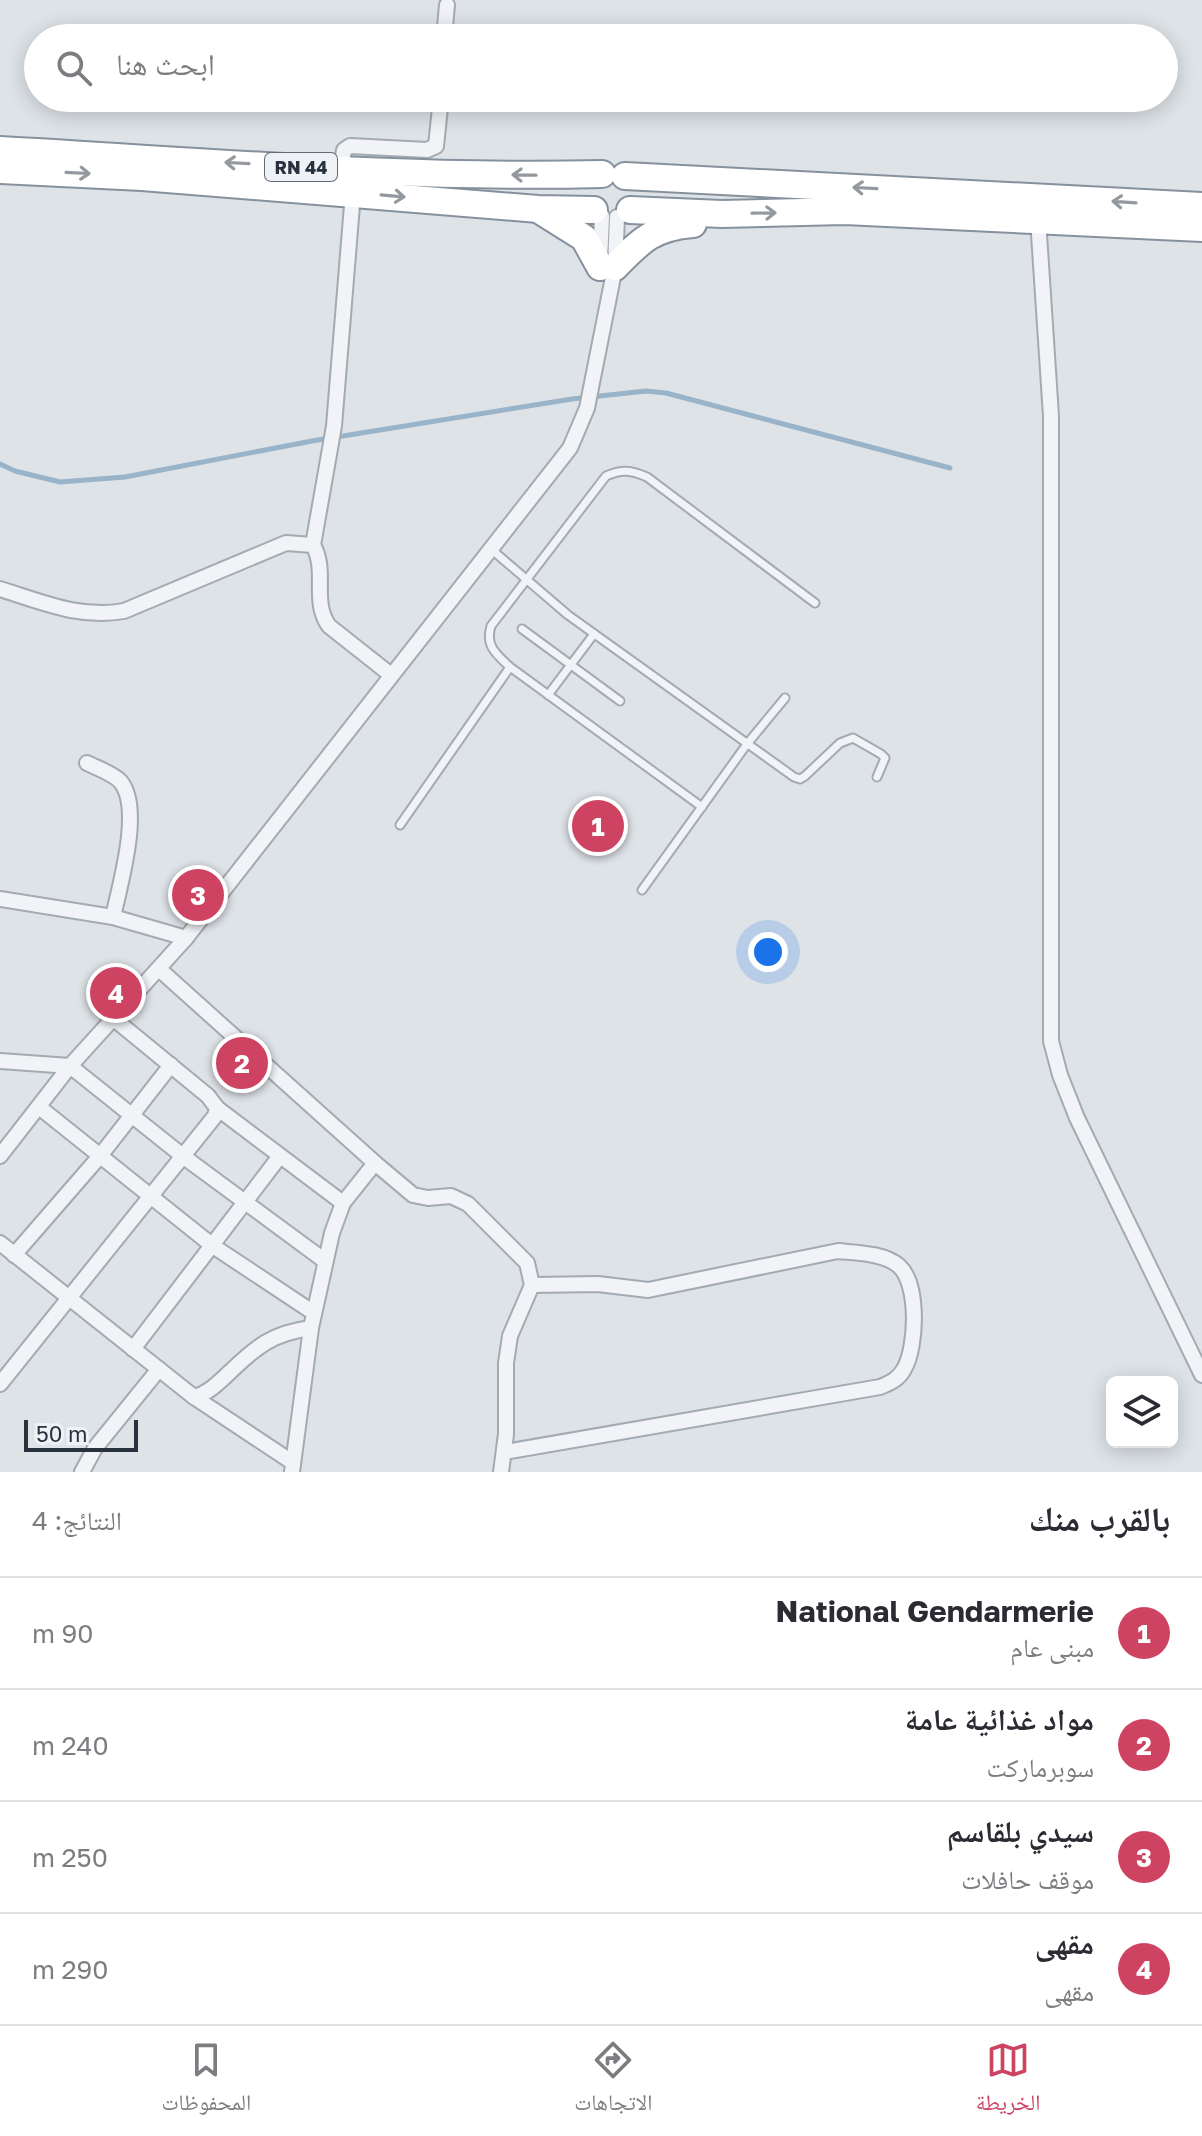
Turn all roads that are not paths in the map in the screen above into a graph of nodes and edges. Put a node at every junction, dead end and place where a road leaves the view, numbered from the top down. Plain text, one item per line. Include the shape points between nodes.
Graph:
1 (447, 5) dead end
2 (445, 24) edge
3 (440, 112) edge
4 (0, 150) edge
5 (341, 169) junction
6 (0, 170) edge
7 (614, 175) junction
8 (353, 193) junction
9 (1202, 206) edge
10 (538, 209) junction
11 (611, 213) junction
12 (722, 214) junction
13 (1038, 219) junction
14 (1202, 228) edge
15 (608, 267) junction
16 (313, 545) junction
17 (491, 549) junction
18 (526, 579) junction
19 (0, 589) edge
20 (815, 603) dead end
21 (522, 629) dead end
22 (594, 634) junction
23 (572, 663) junction
24 (510, 667) junction
25 (391, 675) junction
26 (548, 695) junction
27 (785, 698) dead end
28 (620, 701) dead end
29 (747, 744) junction
30 (87, 763) dead end
31 (877, 777) dead end
32 (702, 807) junction
33 (400, 825) dead end
34 (642, 890) dead end
35 (0, 899) edge
36 (113, 917) junction
37 (186, 938) junction
38 (159, 969) junction
39 (113, 1018) junction
40 (0, 1061) edge
41 (171, 1065) junction
42 (70, 1066) junction
43 (39, 1107) junction
44 (217, 1108) junction
45 (132, 1115) junction
46 (0, 1156) edge
47 (100, 1156) junction
48 (280, 1156) junction
49 (184, 1157) junction
50 (375, 1163) junction
51 (151, 1198) junction
52 (246, 1203) junction
53 (343, 1203) junction
54 (0, 1243) edge
55 (213, 1246) junction
56 (14, 1255) junction
57 (325, 1261) junction
58 (532, 1285) junction
59 (68, 1299) junction
60 (312, 1320) junction
61 (133, 1349) junction
62 (159, 1369) junction
63 (1202, 1375) edge
64 (0, 1384) edge
65 (194, 1397) junction
66 (505, 1452) junction
67 (292, 1467) edge
68 (82, 1472) edge
69 (501, 1472) edge

1 - 2 street
3 - 5 street via 436,146 350,146 344,150
5 -> 4 highway, RN 44
7 -> 5 highway, RN 44
6 -> 8 highway, RN 44
9 -> 7 highway, RN 44
7 - 11 highway via 630,181 635,195
7 - 11 highway via 596,178 589,191 589,199
8 -> 10 highway, RN 44
8 - 16 street via 334,426
10 - 11 highway, RN 44
10 - 15 highway via 584,238
11 - 12 highway, RN 44
11 - 15 street
12 -> 13 highway, RN 44 via 845,211
12 - 15 highway via 658,230
13 - 14 highway, RN 44
13 - 63 street via 1051,416 1051,1041 1077,1118
15 - 17 street via 607,301 587,408 570,448
16 - 19 street via 286,543 124,611 105,614 65,610
16 - 25 street via 320,557 322,616
17 - 18 lane
17 - 25 street
18 - 20 lane via 606,476 631,470
18 - 22 lane
18 - 24 lane via 487,636
21 - 23 lane
22 - 23 lane
22 - 29 lane
23 - 26 lane
23 - 28 lane
24 - 26 lane
24 - 33 lane
25 - 37 street
26 - 32 lane
27 - 29 lane
29 - 31 lane via 800,779 853,738 885,758
29 - 32 lane
30 - 36 street via 119,780 130,797 131,820
32 - 34 lane
35 - 36 street
36 - 37 street
37 - 38 street
38 - 39 street
38 - 50 street
39 - 41 street
39 - 42 street
40 - 42 street
41 - 44 street
41 - 45 street
42 - 43 street
42 - 45 street
43 - 46 street
43 - 47 street
44 - 48 street
44 - 49 street
45 - 47 street
45 - 49 street
47 - 51 street
47 - 56 street
48 - 52 street
48 - 53 street
49 - 51 street
49 - 52 street
50 - 53 street
50 - 58 street via 413,1195 451,1196 468,1204 527,1263
51 - 55 street
51 - 59 street
52 - 55 street
52 - 57 street
53 - 57 street
54 - 56 street
55 - 60 street
55 - 61 street
56 - 59 street
57 - 60 street
58 - 66 street via 510,1336
58 - 66 street via 648,1290 838,1251 884,1258 908,1276 910,1355 894,1382 880,1387
59 - 61 street
59 - 64 street
60 - 65 street via 272,1337 214,1387
60 - 67 street
61 - 62 street
62 - 65 street
62 - 68 street
65 - 67 street
66 - 69 street

